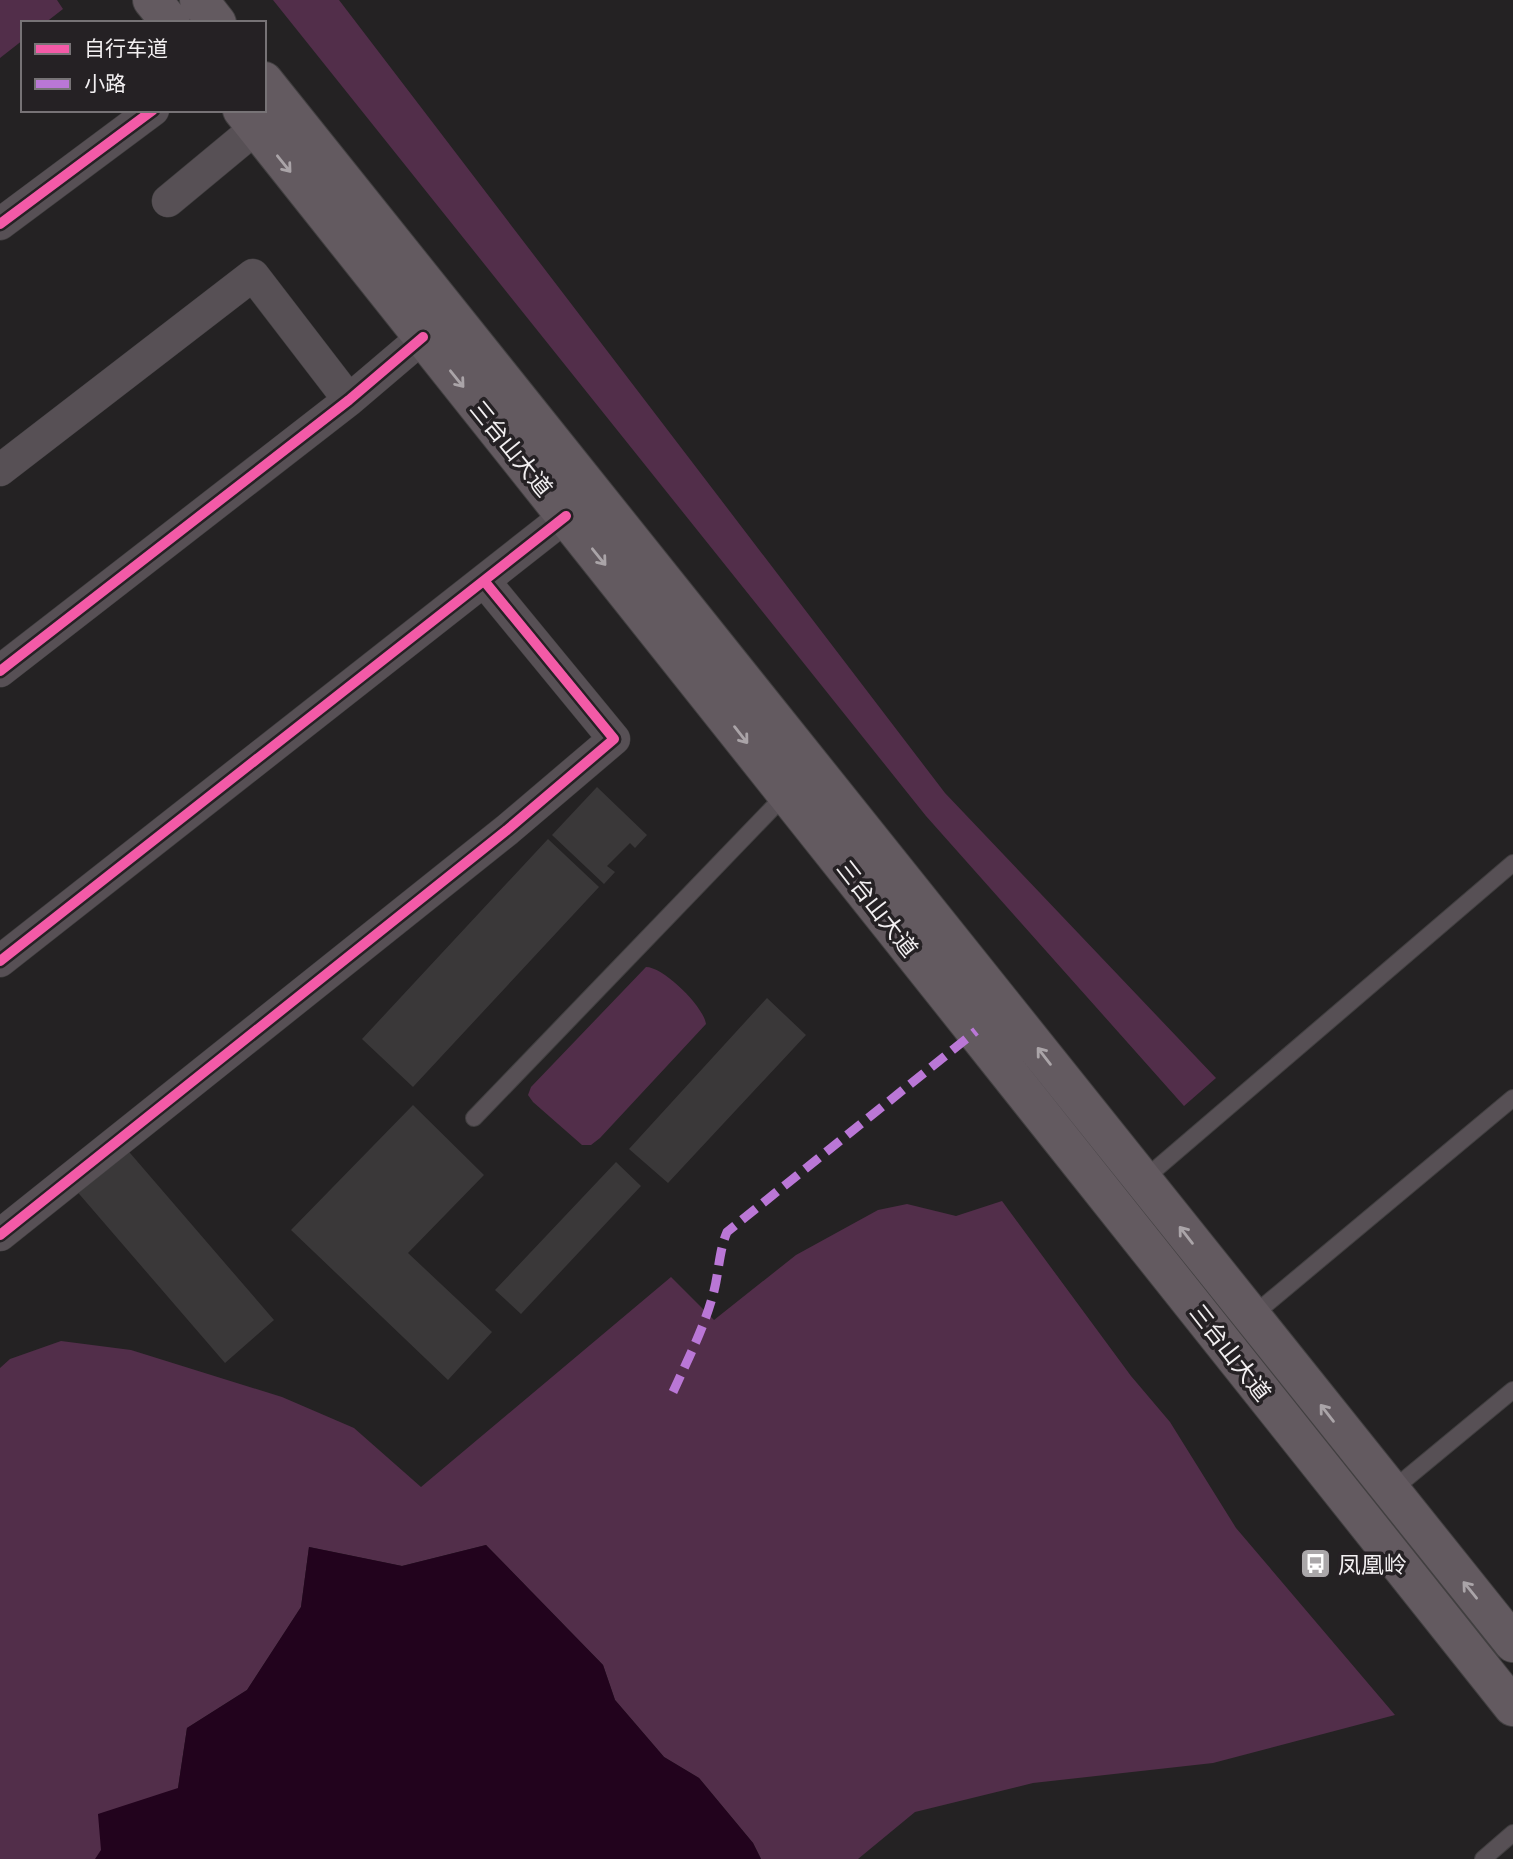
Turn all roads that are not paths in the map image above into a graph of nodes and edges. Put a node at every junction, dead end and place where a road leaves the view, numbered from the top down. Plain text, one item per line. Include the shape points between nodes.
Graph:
1 (152, 0) edge
2 (199, 0) edge
3 (169, 21) edge
4 (215, 21) edge
5 (266, 84) edge
6 (150, 112) edge
7 (249, 119) edge
8 (168, 201) dead end
9 (0, 224) edge
10 (423, 337) junction
11 (349, 400) junction
12 (0, 470) edge
13 (566, 516) junction
14 (485, 582) junction
15 (0, 671) edge
16 (787, 793) junction
17 (1513, 863) edge
18 (0, 961) edge
19 (1513, 1098) edge
20 (474, 1118) dead end
21 (1142, 1180) junction
22 (0, 1235) edge
23 (1251, 1317) junction
24 (1513, 1390) edge
25 (1391, 1491) junction
26 (1508, 1627) edge
27 (1468, 1650) junction
28 (1513, 1707) edge
29 (1513, 1833) edge
30 (1483, 1859) edge

1 - 3 main road
2 - 4 main road
21 -> 5 main road, 三台山大道
6 - 9 street
7 - 8 street
7 -> 10 main road, 三台山大道
10 - 11 street
10 -> 13 main road, 三台山大道
11 - 12 street via 253,275
11 - 15 street
13 - 14 street
13 -> 16 main road, 三台山大道
14 - 18 street
14 - 22 street via 614,738 507,830
16 - 20 lane
16 - 27 main road, 三台山大道
17 - 21 lane
19 - 23 lane
23 -> 21 main road, 三台山大道
25 -> 23 main road, 三台山大道
24 - 25 lane
26 -> 25 main road, 三台山大道
26 - 27 street
27 - 28 main road, 三台山大道
29 - 30 lane

